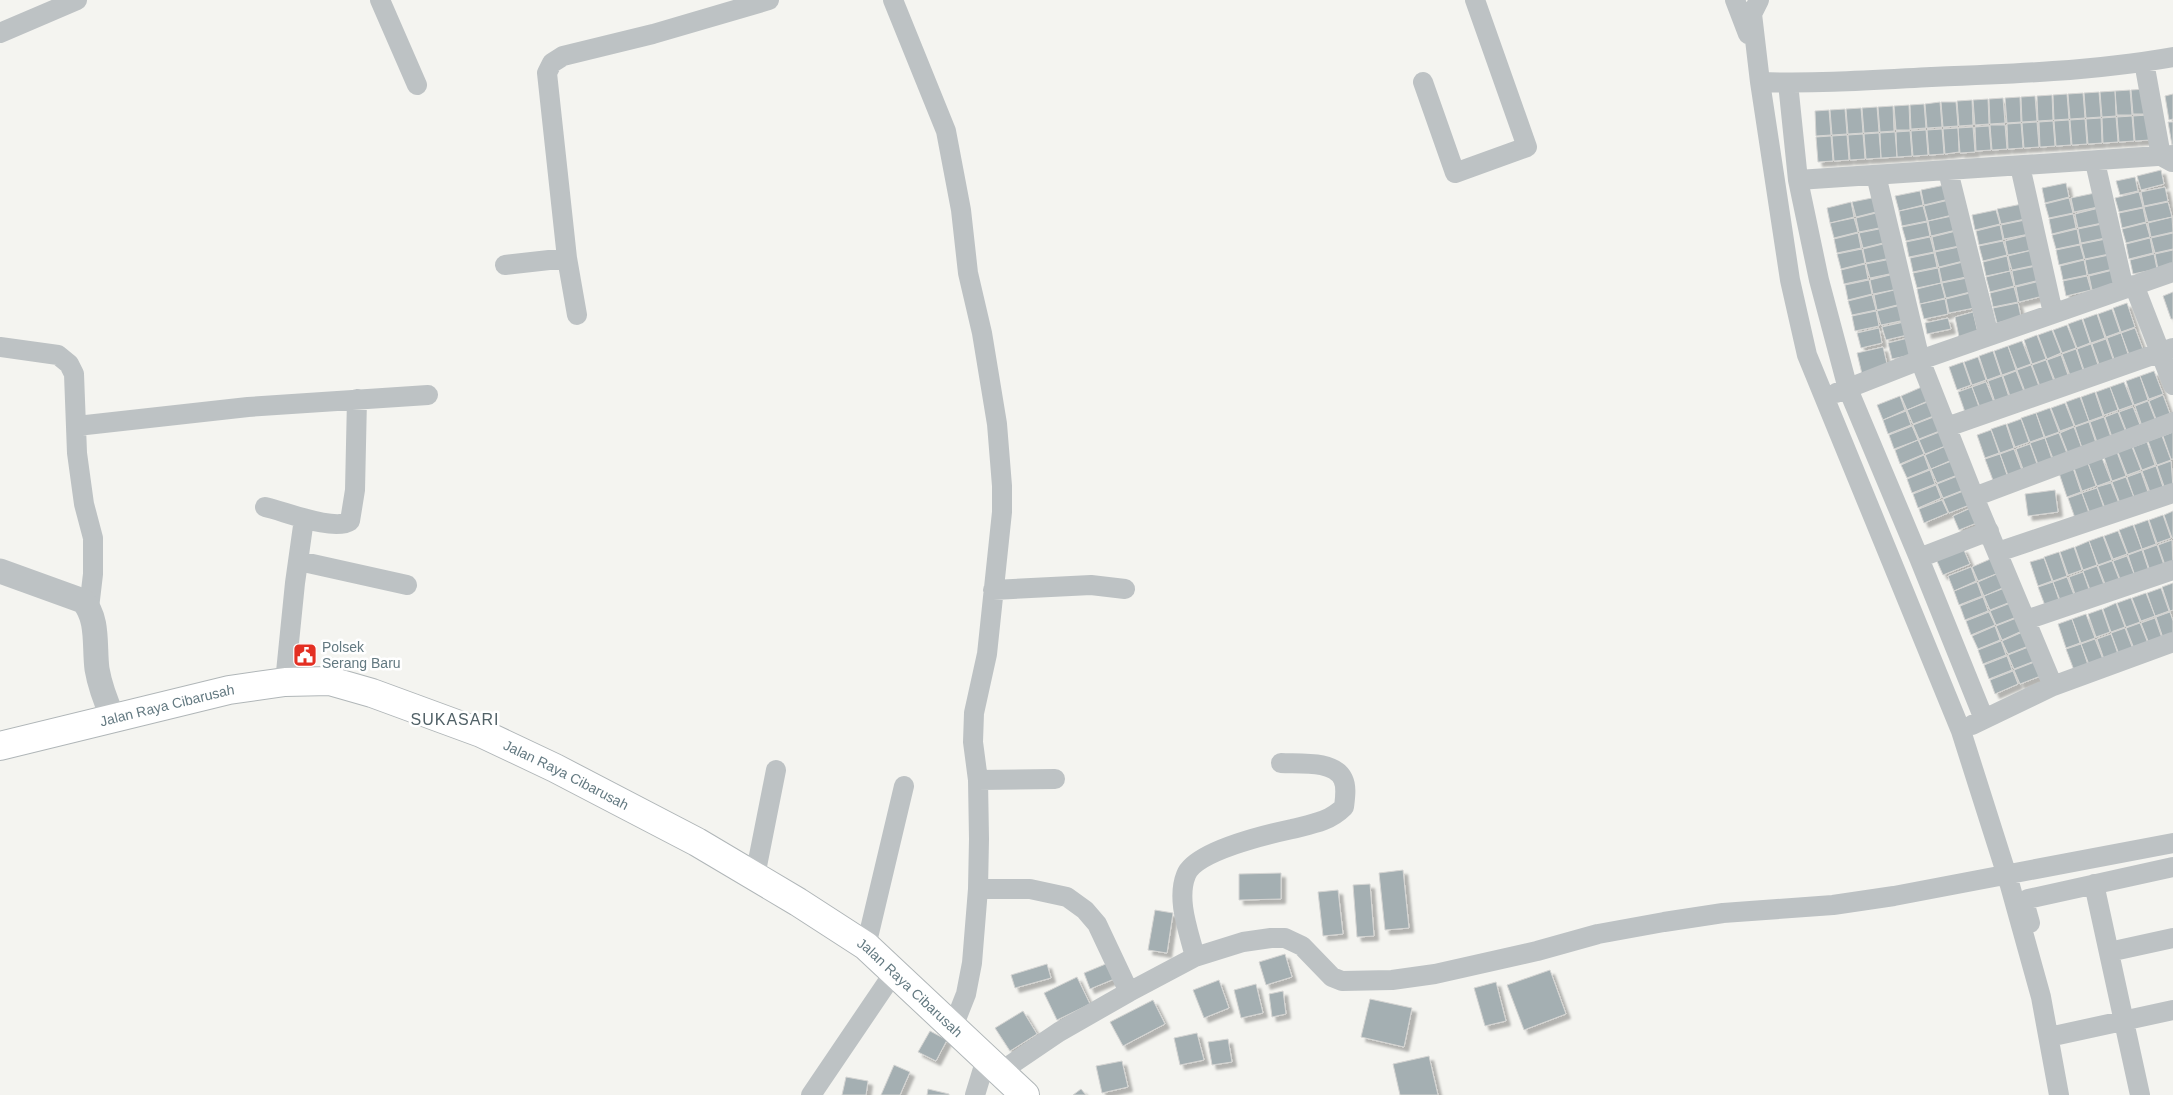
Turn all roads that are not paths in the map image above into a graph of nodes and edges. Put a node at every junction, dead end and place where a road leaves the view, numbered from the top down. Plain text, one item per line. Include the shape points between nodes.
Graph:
1 (77, 0) edge
2 (380, 0) edge
3 (769, 0) edge
4 (893, 0) edge
5 (1474, 0) edge
6 (1735, 0) edge
7 (1760, 0) edge
8 (0, 33) edge
9 (1756, 56) junction
10 (2173, 56) edge
11 (2144, 62) junction
12 (1423, 82) dead end
13 (1760, 82) junction
14 (1788, 83) junction
15 (416, 85) dead end
16 (2169, 158) edge
17 (2096, 162) junction
18 (2020, 166) junction
19 (1948, 171) junction
20 (1876, 175) junction
21 (1798, 180) junction
22 (567, 258) junction
23 (505, 265) dead end
24 (2173, 272) edge
25 (2129, 287) junction
26 (2053, 314) junction
27 (577, 315) dead end
28 (1989, 336) junction
29 (0, 347) edge
30 (2166, 350) edge
31 (1920, 360) junction
32 (2173, 386) edge
33 (1848, 388) junction
34 (428, 396) dead end
35 (1825, 397) junction
36 (357, 399) junction
37 (2173, 422) edge
38 (76, 426) junction
39 (1947, 427) junction
40 (2173, 494) edge
41 (1974, 497) junction
42 (265, 507) dead end
43 (304, 519) junction
44 (1989, 531) junction
45 (1998, 552) junction
46 (1920, 558) junction
47 (299, 561) junction
48 (2173, 570) edge
49 (0, 571) edge
50 (407, 585) dead end
51 (1125, 589) dead end
52 (993, 590) junction
53 (89, 608) junction
54 (2026, 620) junction
55 (2173, 642) edge
56 (286, 682) junction
57 (2053, 686) junction
58 (113, 718) junction
59 (1984, 720) junction
60 (1961, 731) junction
61 (0, 746) edge
62 (1281, 763) dead end
63 (776, 770) dead end
64 (1056, 779) dead end
65 (978, 780) junction
66 (904, 786) dead end
67 (2173, 843) edge
68 (2173, 867) edge
69 (2007, 874) junction
70 (755, 876) junction
71 (2094, 884) junction
72 (978, 889) junction
73 (2173, 938) edge
74 (866, 946) junction
75 (2109, 952) junction
76 (1195, 957) junction
77 (895, 971) junction
78 (1129, 992) junction
79 (2173, 1010) edge
80 (2125, 1021) junction
81 (953, 1027) junction
82 (2053, 1036) junction
83 (1008, 1082) edge
84 (811, 1095) edge
85 (975, 1095) edge
86 (2059, 1095) edge
87 (2071, 1095) edge
88 (2140, 1095) edge

1 - 8 street
2 - 15 street
3 - 22 street via 564,56 552,63 548,83
4 - 52 street via 946,131 968,273 982,333 997,424 1002,495
5 - 12 street via 1527,147 1455,172
6 - 9 street
7 - 9 street via 1752,14
9 - 13 street
10 - 11 street
11 - 14 street via 1966,76
11 - 16 street
13 - 14 street
13 - 35 street via 1799,325 1807,355
14 - 21 street
16 - 17 street
17 - 18 street
17 - 25 street
18 - 19 street
18 - 26 street
19 - 20 street
19 - 28 street
20 - 21 street
20 - 31 street
21 - 33 street via 1819,280
22 - 23 street
22 - 27 street
24 - 25 street
25 - 26 street
25 - 30 street
26 - 28 street
28 - 31 street
29 - 38 street via 58,355 69,364 74,374
30 - 32 street
30 - 39 street
31 - 33 street
31 - 39 street
33 - 35 street
33 - 46 street
34 - 36 street
35 - 60 street
36 - 38 street
36 - 43 street via 355,490 350,521 344,524
37 - 41 street
38 - 53 street via 84,504 93,538
39 - 41 street
40 - 45 street
41 - 44 street
42 - 43 street
43 - 47 street
44 - 45 street
44 - 46 street
45 - 54 street
46 - 59 street
47 - 50 street
47 - 56 street
48 - 54 street
49 - 53 street via 83,601
51 - 52 street via 1091,585
52 - 65 street via 986,654 974,712 973,742
53 - 58 street via 93,617 101,686
54 - 57 street
55 - 57 street
56 - 58 main road, Jalan Raya Cibarusah via 229,690
56 - 70 main road, Jalan Raya Cibarusah via 315,680 372,692 481,734 630,806
57 - 59 street
58 - 61 main road, Jalan Raya Cibarusah
59 - 60 street
60 - 69 street
62 - 76 street via 1335,768 1344,785 1344,807 1323,822 1252,838 1192,865 1186,874 1182,892
63 - 70 street
64 - 65 street
65 - 72 street
66 - 74 street
67 - 69 street
68 - 71 street
69 - 76 street via 1833,905 1723,913 1664,922 1598,934 1435,974 1392,980 1342,981 1332,977 1302,946 1285,938 1243,942
69 - 82 street
70 - 74 main road, Jalan Raya Cibarusah
71 - 75 street
71 - 82 street via 2031,898 2025,903
72 - 78 street via 1030,889 1067,897 1097,924
72 - 81 street via 972,963 966,994
73 - 75 street
74 - 77 main road, Jalan Raya Cibarusah
75 - 80 street
76 - 78 street
77 - 81 main road, Jalan Raya Cibarusah
77 - 84 street
78 - 83 street via 1059,1032
79 - 80 street
80 - 82 street
80 - 88 street
81 - 83 main road, Jalan Raya Cibarusah
82 - 86 street
82 - 87 street
83 - 85 street

